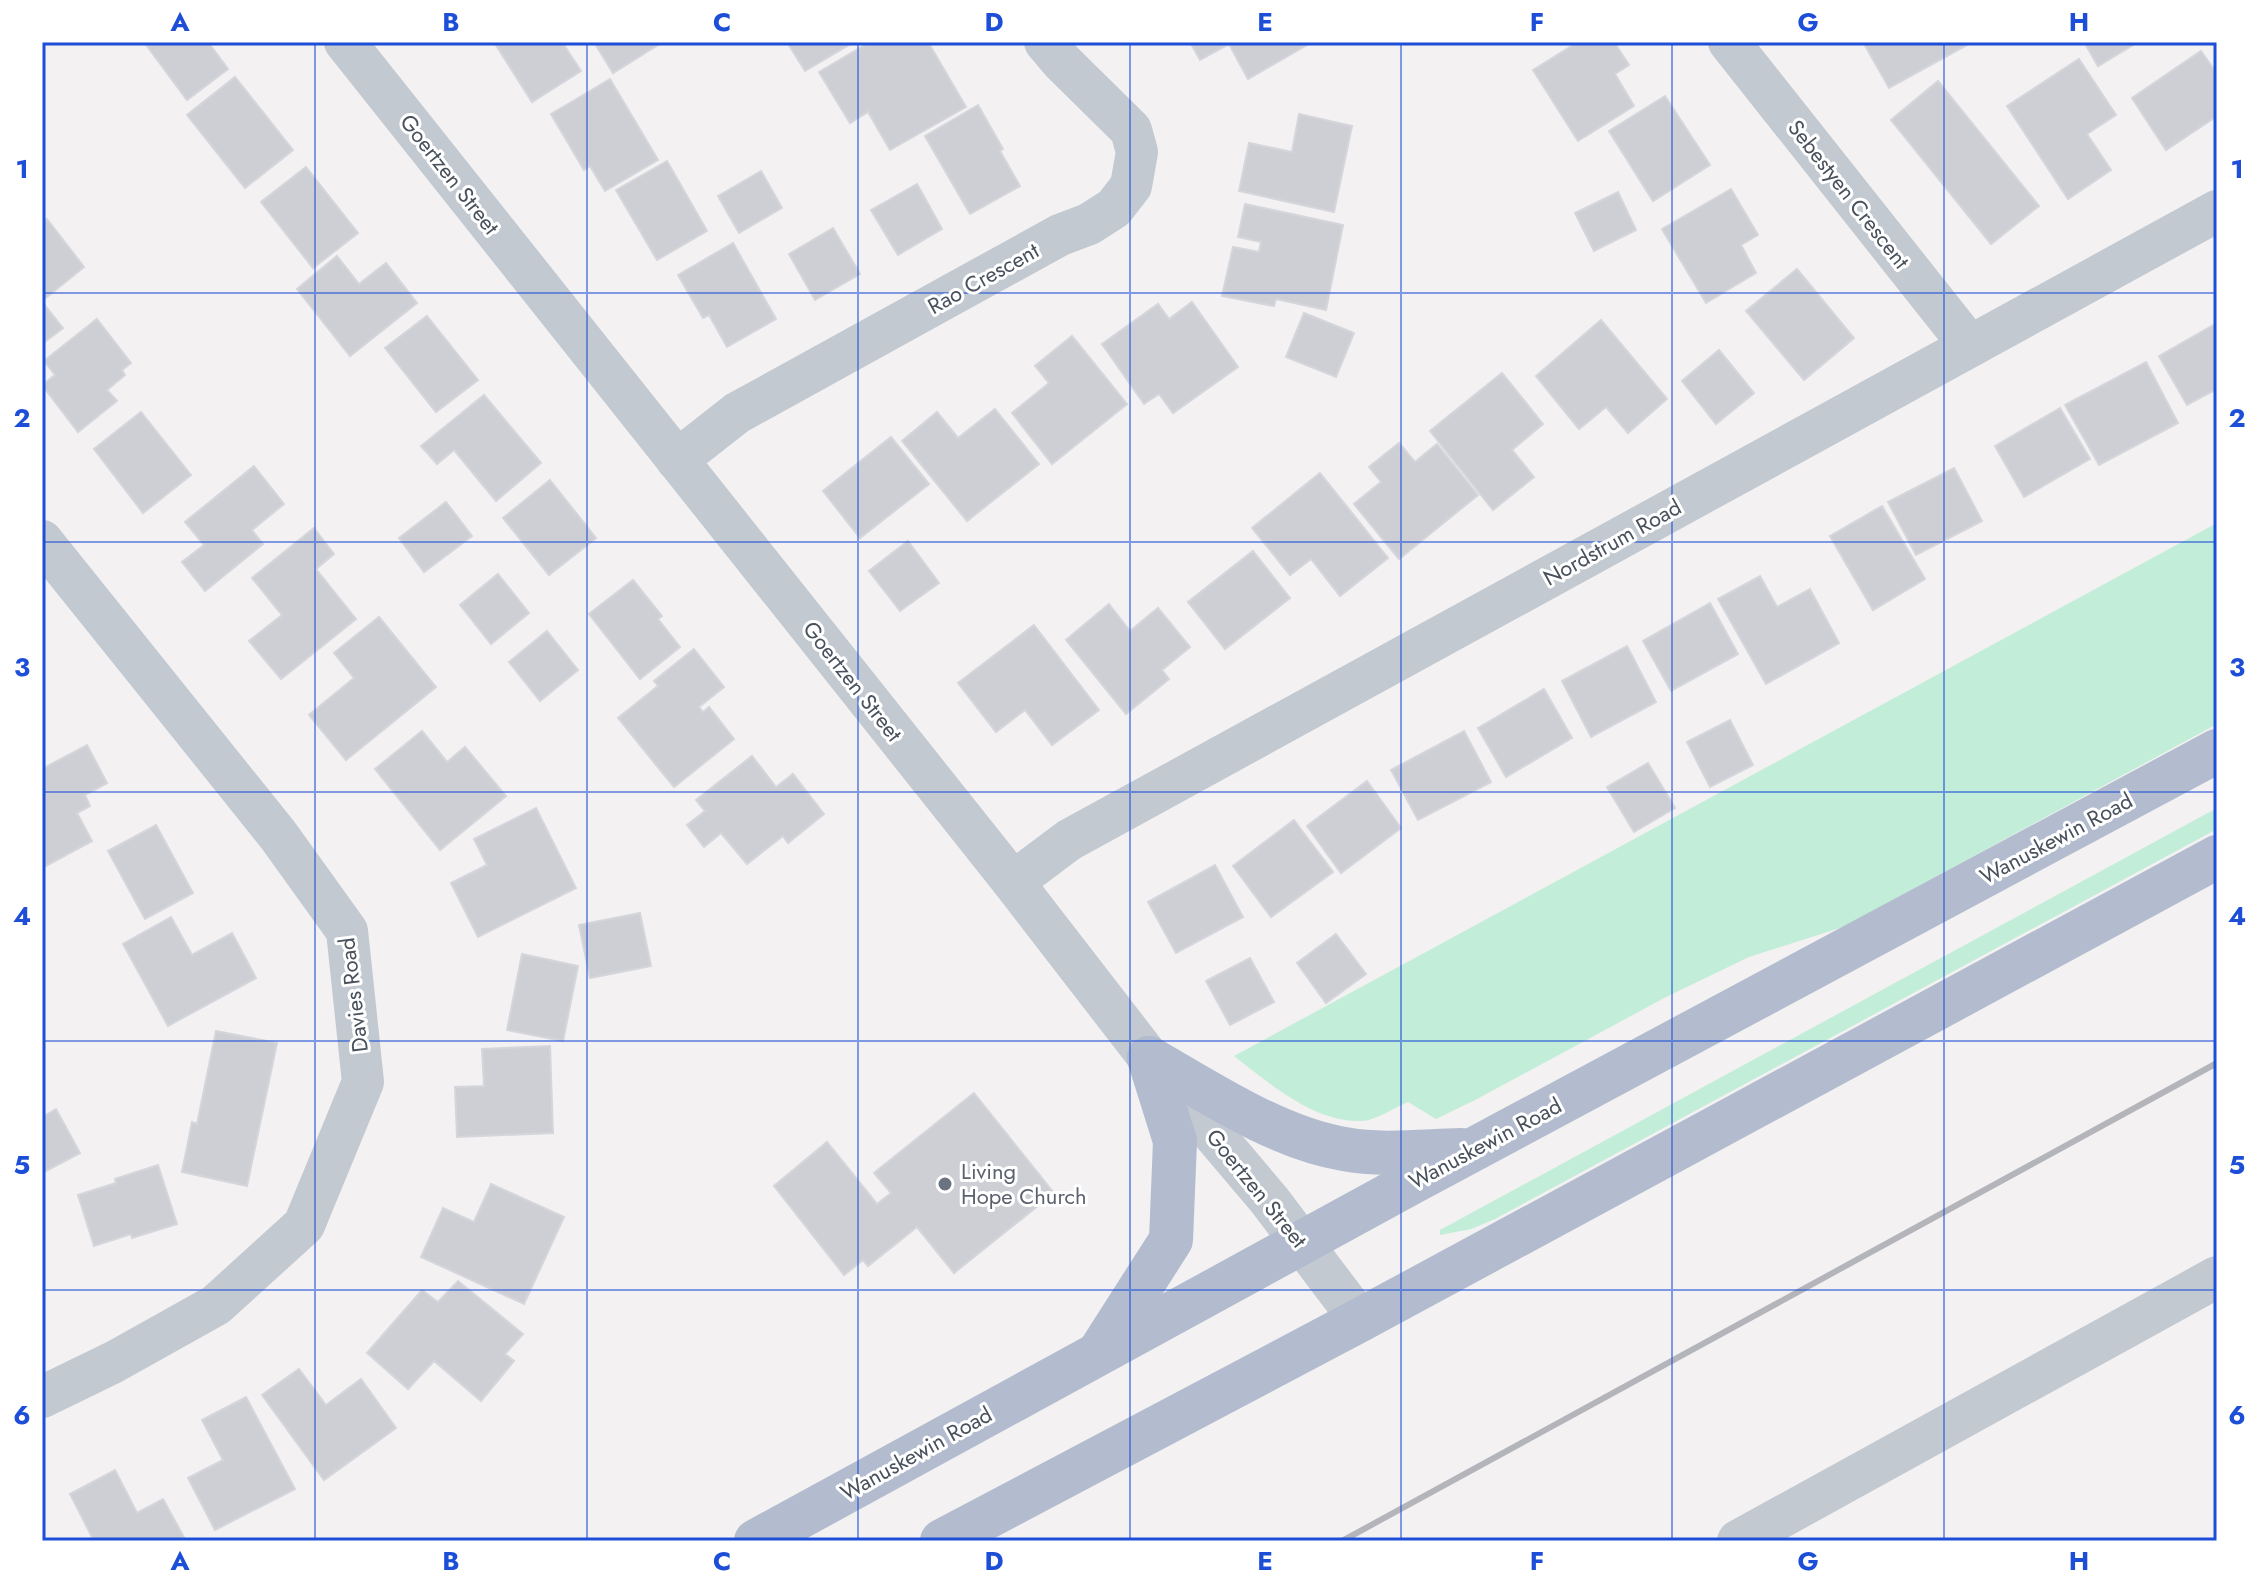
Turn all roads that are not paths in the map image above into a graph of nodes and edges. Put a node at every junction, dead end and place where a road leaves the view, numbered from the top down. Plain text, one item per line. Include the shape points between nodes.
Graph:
1 (345, 42) edge
2 (1045, 42) edge
3 (1729, 42) edge
4 (2217, 211) edge
5 (1970, 346) junction
6 (677, 460) junction
7 (42, 541) edge
8 (2217, 751) edge
9 (2217, 857) edge
10 (1013, 882) junction
11 (1149, 1058) junction
12 (1475, 1149) junction
13 (1302, 1242) junction
14 (2217, 1277) edge
15 (1360, 1320) junction
16 (1099, 1353) junction
17 (42, 1397) edge
18 (756, 1541) edge
19 (942, 1541) edge
20 (1738, 1541) edge

1 - 6 street, Goertzen Street
2 - 6 street, Rao Crescent via 1131,130 1137,152 1131,186 1114,208 737,413
3 - 5 street, Sebestyen Crescent
4 - 5 street, Nordstrum Road
5 - 10 street, Nordstrum Road via 1069,840
6 - 10 street, Goertzen Street
7 - 17 street, Davies Road via 278,835 347,931 363,1082 304,1225 216,1305
8 - 12 main road, Wanuskewin Road
9 - 15 main road
10 - 11 street, Goertzen Street
11 - 12 main road via 1304,1139 1385,1153
11 - 13 street, Goertzen Street
11 - 16 main road via 1175,1141 1171,1240
12 - 13 main road, Wanuskewin Road
13 - 15 street, Goertzen Street
13 - 16 main road, Wanuskewin Road
14 - 20 street
15 - 19 main road
16 - 18 main road, Wanuskewin Road

